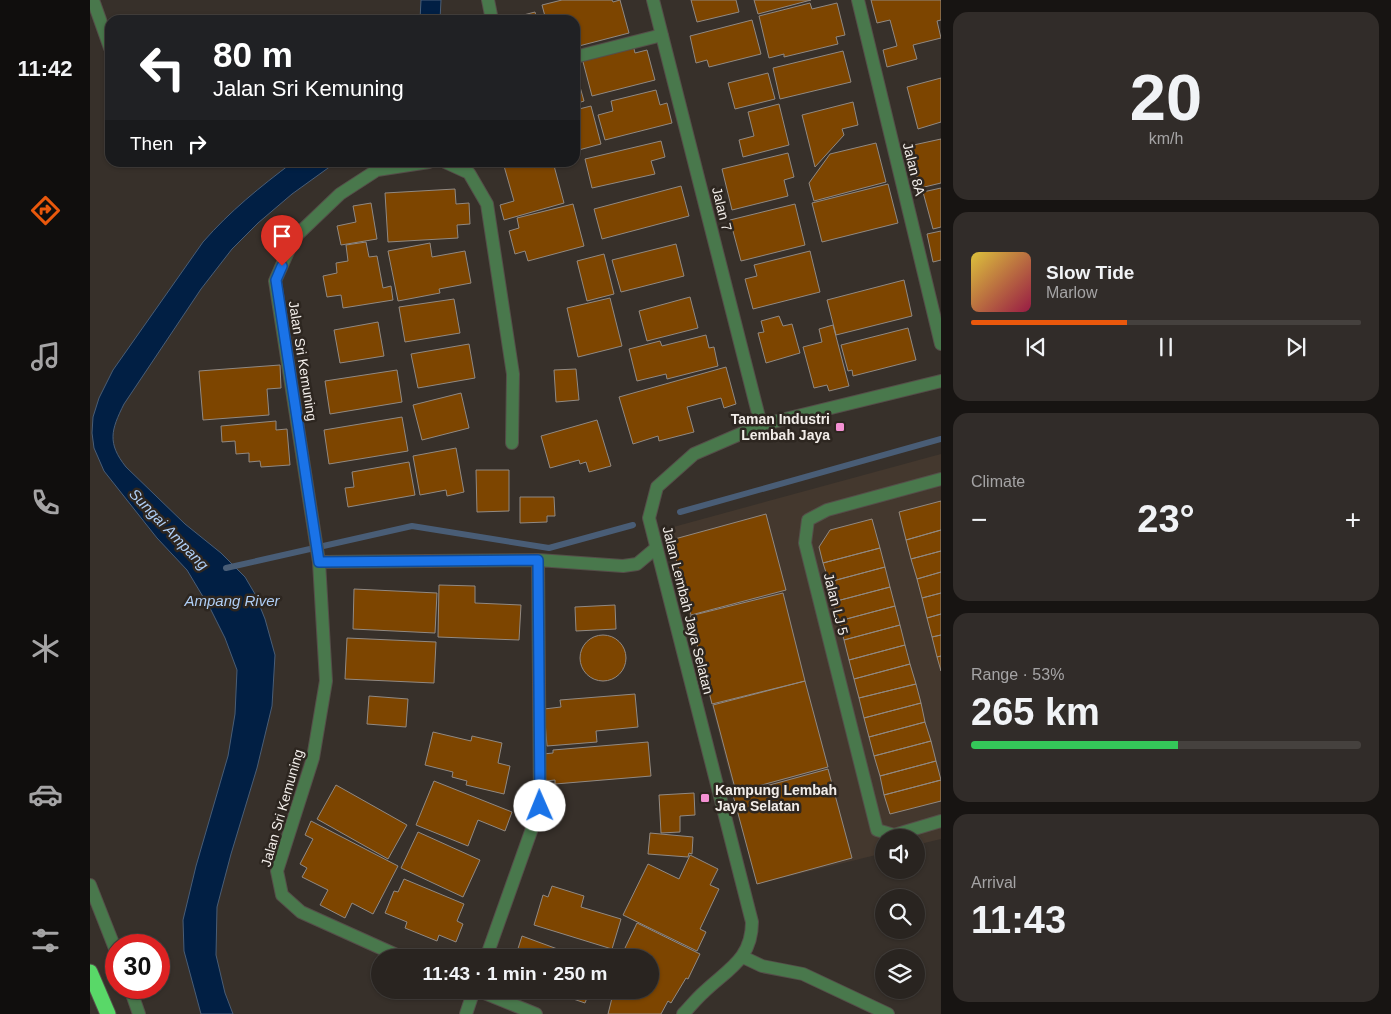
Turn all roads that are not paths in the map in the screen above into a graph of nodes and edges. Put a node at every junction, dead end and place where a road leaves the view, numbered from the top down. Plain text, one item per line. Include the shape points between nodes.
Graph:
1 (93, 0) edge
2 (488, 0) edge
3 (653, 0) edge
4 (858, 0) edge
5 (491, 15) edge
6 (105, 34) edge
7 (662, 35) junction
8 (580, 56) edge
9 (397, 167) edge
10 (456, 167) edge
11 (941, 344) edge
12 (941, 381) edge
13 (762, 425) junction
14 (512, 443) dead end
15 (941, 479) edge
16 (656, 548) junction
17 (318, 558) junction
18 (538, 560) junction
19 (941, 821) edge
20 (90, 885) edge
21 (109, 934) edge
22 (383, 949) edge
23 (489, 949) edge
24 (743, 956) junction
25 (90, 972) edge
26 (134, 999) edge
27 (472, 999) edge
28 (498, 999) edge
29 (108, 1014) edge
30 (140, 1014) edge
31 (466, 1014) edge
32 (536, 1014) edge
33 (682, 1014) edge
34 (888, 1014) edge

1 - 6 street
2 - 5 street
3 - 7 street, Jalan 7
4 - 11 street, Jalan 8A
7 - 8 street
7 - 13 street, Jalan 7
9 - 17 street, Jalan Sri Kemuning via 378,170 340,194 294,238 276,280
10 - 14 street via 469,173 487,204 513,374
12 - 13 street, Jalan Lembah Jaya Selatan
13 - 16 street, Jalan Lembah Jaya Selatan via 694,454 657,487 649,518
15 - 19 street, Jalan LJ 5 via 827,510 808,520 805,543 877,830 894,834
16 - 18 street via 637,564 623,566
16 - 24 street, Jalan Lembah Jaya Selatan via 751,914 751,937
17 - 18 street
17 - 22 street, Jalan Sri Kemuning via 326,681 313,758 277,872 282,895 301,912
18 - 23 street via 540,806
20 - 21 street
24 - 33 street, Jalan Lembah Jaya Selatan
24 - 34 street via 762,966 803,974
25 - 29 highway
26 - 30 street
27 - 31 street
28 - 32 street

